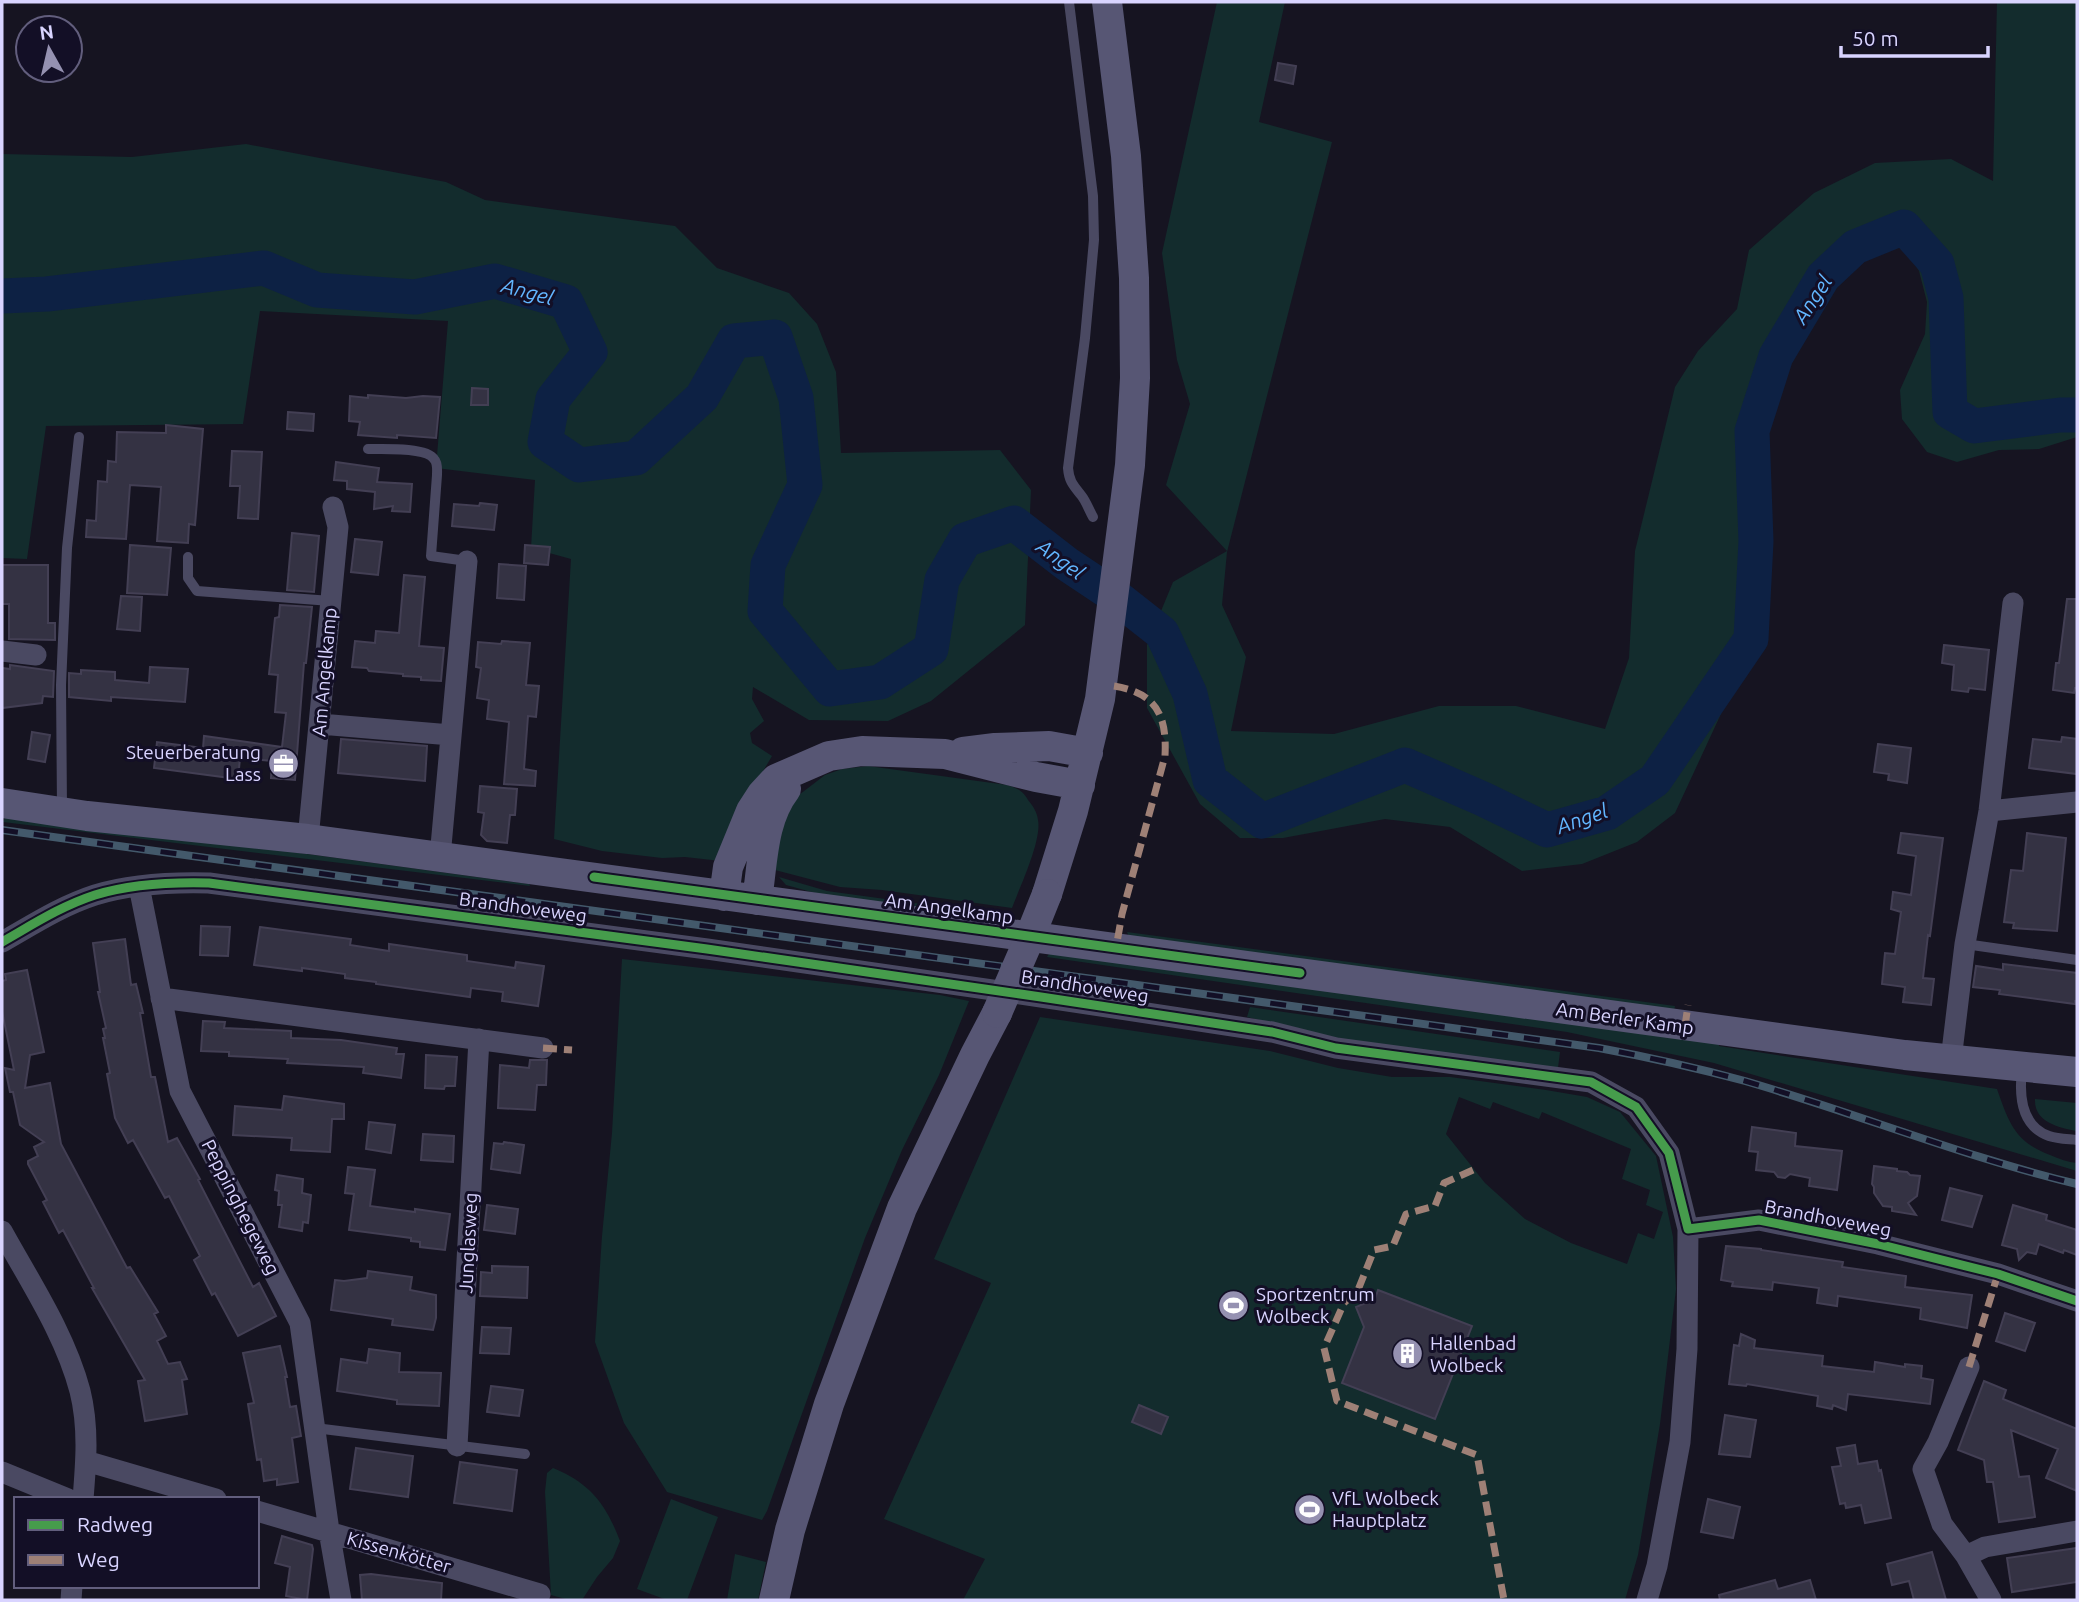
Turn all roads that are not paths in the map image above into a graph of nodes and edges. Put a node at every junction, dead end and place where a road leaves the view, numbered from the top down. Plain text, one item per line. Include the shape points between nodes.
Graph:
1 (1069, 2) edge
2 (1107, 2) edge
3 (79, 437) dead end
4 (368, 449) dead end
5 (333, 507) dead end
6 (1093, 517) dead end
7 (188, 557) dead end
8 (467, 561) joint
9 (331, 601) junction
10 (2013, 603) dead end
11 (2, 651) edge
12 (36, 655) dead end
13 (320, 724) junction
14 (452, 735) junction
15 (1088, 753) junction
16 (945, 754) junction
17 (793, 772) junction
18 (1080, 785) junction
19 (2077, 802) edge
20 (2, 803) edge
21 (1989, 811) junction
22 (62, 812) junction
23 (308, 839) junction
24 (440, 856) junction
25 (139, 886) junction
26 (724, 895) junction
27 (757, 900) junction
28 (2, 942) edge
29 (1965, 944) junction
30 (2077, 960) edge
31 (1300, 973) joint
32 (161, 998) junction
33 (479, 1039) junction
34 (543, 1048) dead end
35 (1951, 1060) junction
36 (2023, 1067) junction
37 (2077, 1072) edge
38 (2077, 1140) edge
39 (1688, 1229) junction
40 (2, 1231) edge
41 (2077, 1301) edge
42 (1969, 1367) dead end
43 (316, 1428) junction
44 (457, 1446) junction
45 (525, 1454) dead end
46 (86, 1461) junction
47 (2, 1472) edge
48 (63, 1497) edge
49 (83, 1497) edge
50 (209, 1497) edge
51 (259, 1512) edge
52 (329, 1531) junction
53 (2077, 1531) edge
54 (1966, 1556) junction
55 (540, 1594) dead end
56 (341, 1600) edge
57 (774, 1600) edge
58 (1647, 1600) edge
59 (1990, 1600) edge

1 - 6 lane via 1093,196 1094,240 1068,478
2 - 15 main road via 1126,156 1135,378 1127,493 1100,699
3 - 22 lane via 66,561
4 - 8 lane via 424,451 433,456 437,475 431,556
5 - 9 street, Am Angelkamp via 338,527
7 - 9 lane via 188,578 197,591
8 - 14 street
9 - 13 street, Am Angelkamp
10 - 21 street
11 - 12 street
13 - 14 street
13 - 23 street, Am Angelkamp
14 - 24 street
15 - 16 main road via 1049,746
15 - 18 main road
16 - 17 main road via 851,752
16 - 18 main road
17 - 26 main road via 776,779 751,811 728,867
17 - 27 main road via 768,824
18 - 57 main road, bridge via 1066,839 1027,944 902,1208 829,1404 790,1530
19 - 21 street
20 - 22 main road, Am Angelkamp
21 - 29 street
22 - 23 main road, Am Angelkamp
23 - 24 main road, Am Angelkamp
24 - 26 main road, Am Angelkamp
25 - 28 street, Brandhoveweg via 95,895 51,913
25 - 32 street, Peppinghegeweg
25 - 39 street, Brandhoveweg via 209,883 707,949 1272,1032 1336,1048 1591,1082 1636,1107 1669,1153
26 - 27 main road, Am Angelkamp
27 - 31 main road, Am Angelkamp
29 - 30 lane
29 - 35 street
31 - 35 main road, Am Berler Kamp
32 - 33 street
32 - 43 street, Peppinghegeweg via 180,1091 300,1322
33 - 34 street
33 - 44 street, Junglasweg
35 - 36 main road, Am Berler Kamp
36 - 37 main road, Am Berler Kamp
36 - 38 lane via 2020,1088 2033,1127 2050,1137
39 - 41 street, Brandhoveweg via 1759,1220 1998,1274
39 - 58 street, Brandhoveweg via 1687,1349 1680,1442
40 - 46 street via 61,1340 80,1391
42 - 54 street via 1923,1469 1942,1524
43 - 44 lane
43 - 52 street, Peppinghegeweg
44 - 45 lane
46 - 49 street
46 - 50 street
47 - 48 street
51 - 52 street, Kissenkötter
52 - 55 street, Kissenkötter
52 - 56 street, Peppinghegeweg
53 - 54 street via 1985,1547
54 - 59 street

